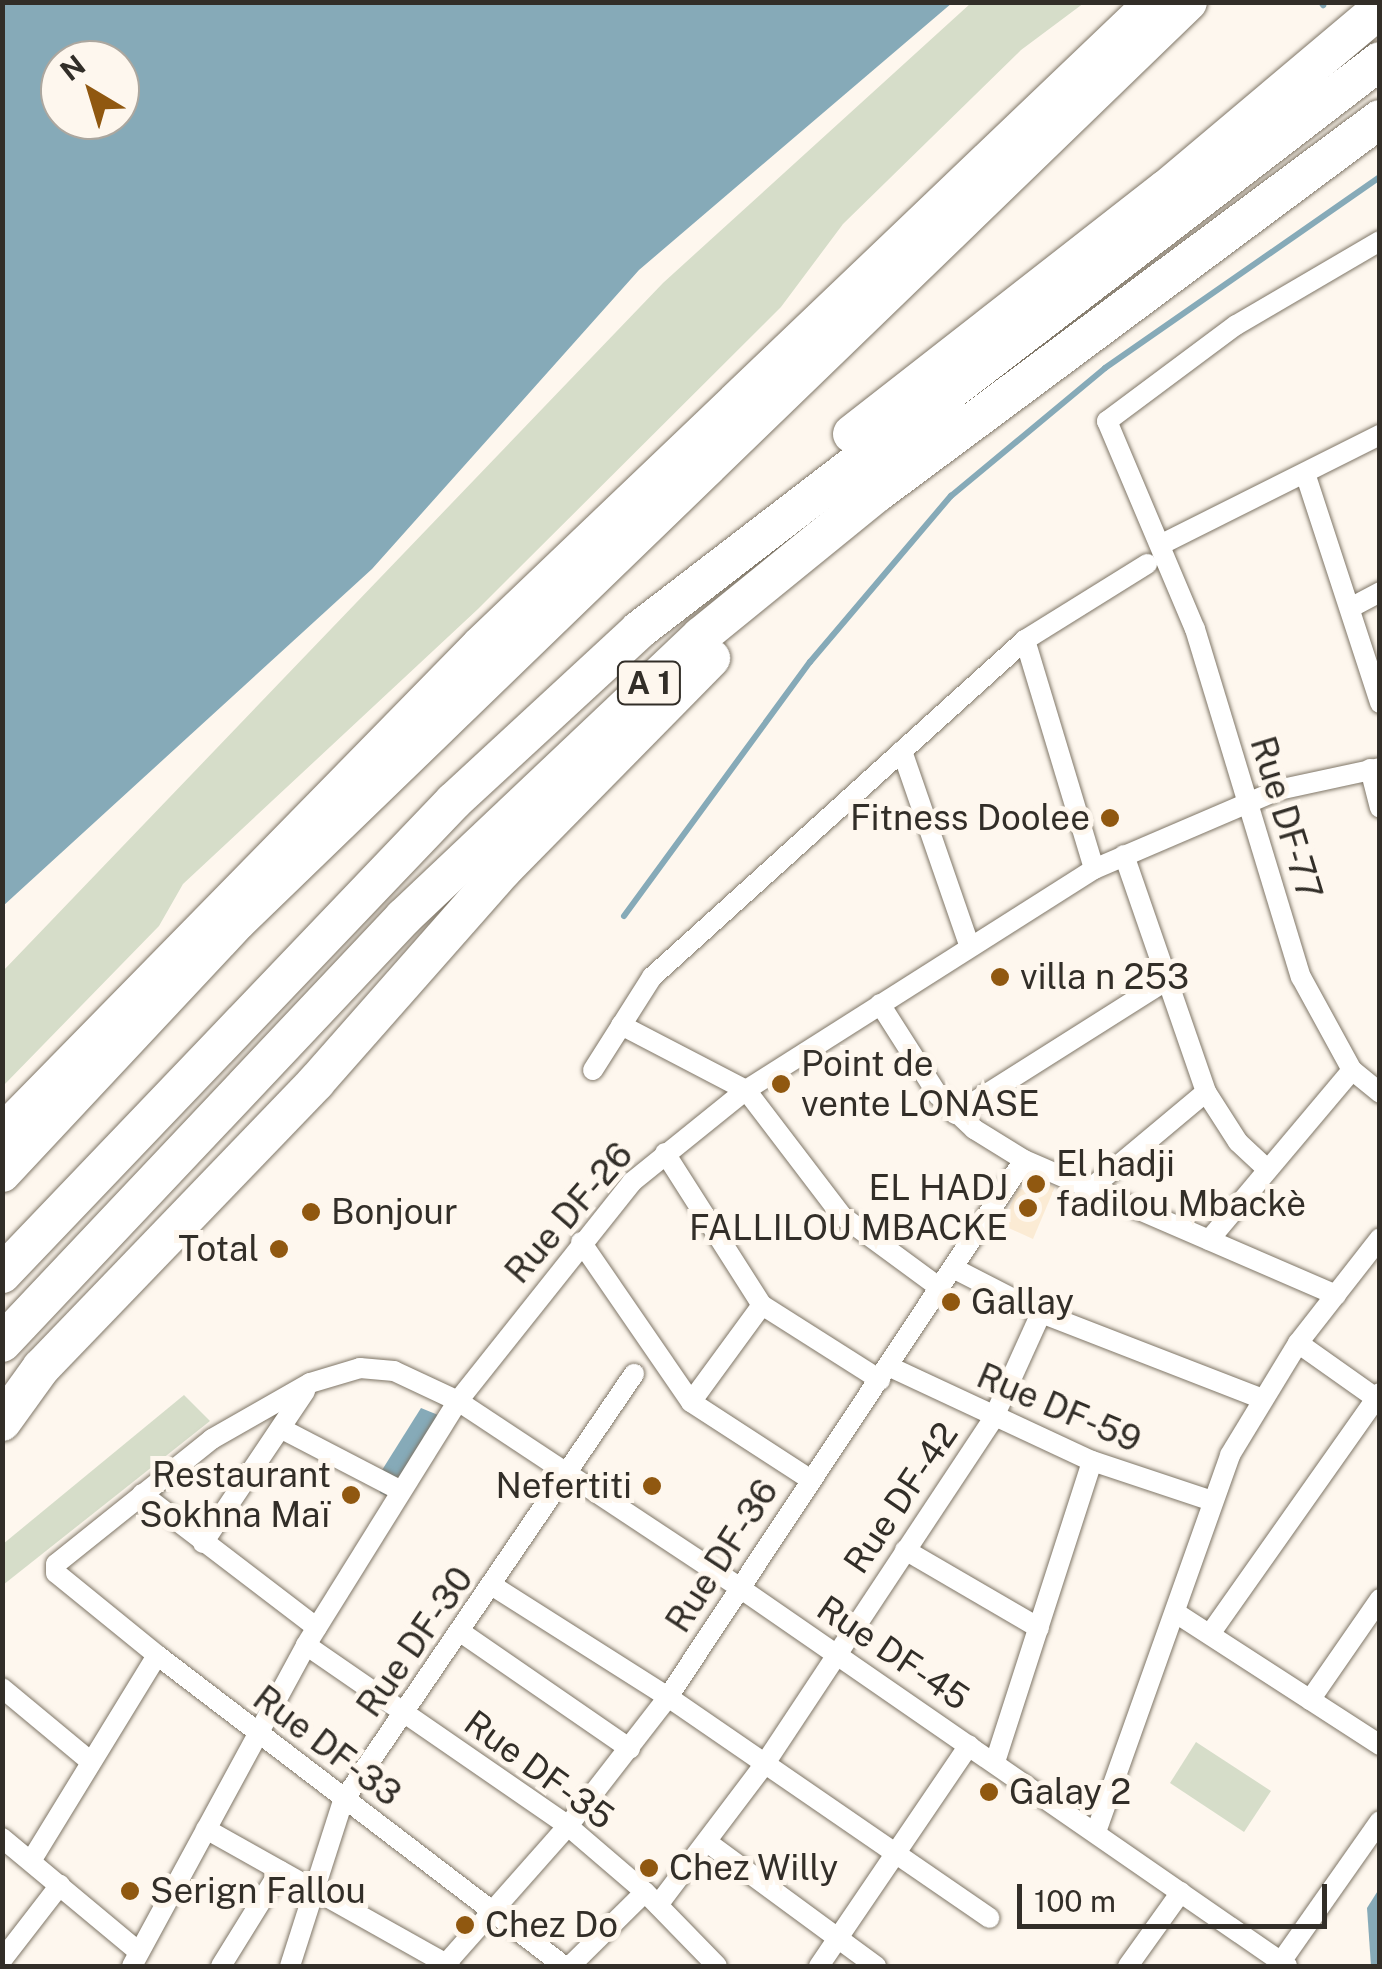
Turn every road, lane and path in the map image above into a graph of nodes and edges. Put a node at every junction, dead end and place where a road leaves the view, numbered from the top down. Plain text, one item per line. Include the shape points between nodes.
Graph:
1 (1151, 2) edge
2 (1189, 2) edge
3 (1380, 8) edge
4 (1380, 61) edge
5 (1380, 119) edge
6 (1380, 241) edge
7 (1380, 435) edge
8 (1305, 473) junction
9 (877, 492) junction
10 (1162, 544) junction
11 (1147, 564) dead end
12 (694, 583) junction
13 (1380, 592) edge
14 (1352, 608) junction
15 (1025, 640) junction
16 (1380, 703) edge
17 (902, 750) junction
18 (1375, 769) edge
19 (1248, 802) junction
20 (1380, 808) edge
21 (1124, 855) junction
22 (1094, 869) junction
23 (969, 945) junction
24 (1164, 982) junction
25 (880, 1004) junction
26 (622, 1024) junction
27 (593, 1070) dead end
28 (1352, 1070) junction
29 (746, 1090) junction
30 (1206, 1092) junction
31 (1380, 1094) edge
32 (955, 1114) junction
33 (2, 1131) edge
34 (665, 1152) junction
35 (1024, 1160) junction
36 (1267, 1170) junction
37 (2, 1174) edge
38 (1090, 1189) junction
39 (1380, 1238) edge
40 (1210, 1240) junction
41 (581, 1242) junction
42 (953, 1268) junction
43 (2, 1274) edge
44 (940, 1288) junction
45 (1336, 1295) junction
46 (762, 1305) junction
47 (1041, 1313) junction
48 (2, 1343) edge
49 (1298, 1343) junction
50 (42, 1368) junction
51 (884, 1373) junction
52 (634, 1374) dead end
53 (310, 1383) junction
54 (1378, 1397) edge
55 (1263, 1398) junction
56 (458, 1401) junction
57 (691, 1402) junction
58 (2, 1406) edge
59 (993, 1420) junction
60 (2, 1422) edge
61 (282, 1429) junction
62 (1092, 1462) junction
63 (568, 1474) junction
64 (811, 1480) junction
65 (401, 1491) junction
66 (142, 1494) junction
67 (1209, 1500) junction
68 (203, 1543) junction
69 (905, 1550) junction
70 (54, 1570) joint
71 (493, 1586) junction
72 (740, 1588) junction
73 (1380, 1599) edge
74 (1176, 1613) junction
75 (1040, 1628) junction
76 (462, 1633) junction
77 (1210, 1634) junction
78 (312, 1637) junction
79 (837, 1654) junction
80 (157, 1655) junction
81 (2, 1688) edge
82 (668, 1697) junction
83 (1310, 1700) junction
84 (404, 1714) junction
85 (257, 1734) junction
86 (970, 1744) junction
87 (1380, 1746) edge
88 (630, 1749) junction
89 (90, 1760) junction
90 (766, 1762) junction
91 (995, 1762) junction
92 (343, 1802) junction
93 (1380, 1821) edge
94 (568, 1826) junction
95 (206, 1829) junction
96 (1096, 1832) junction
97 (2, 1838) edge
98 (708, 1842) junction
99 (898, 1852) junction
100 (31, 1861) junction
101 (280, 1871) junction
102 (60, 1885) junction
103 (314, 1890) junction
104 (1181, 1892) junction
105 (651, 1899) junction
106 (494, 1910) junction
107 (989, 1918) dead end
108 (838, 1940) junction
109 (135, 1959) edge
110 (2, 1960) edge
111 (447, 1965) edge
112 (1282, 1965) edge
113 (222, 1966) edge
114 (290, 1966) edge
115 (567, 1966) edge
116 (717, 1966) edge
117 (819, 1966) edge
118 (876, 1966) edge
119 (1128, 1966) edge

1 - 33 highway via 478,644
2 - 37 highway via 238,922
3 - 12 highway via 1166,188 872,416 780,495
4 - 12 highway, A 1
5 - 9 highway, A 1
6 - 10 street, Rue DF-77 via 1236,326 1109,416
7 - 8 street
8 - 10 street
8 - 14 street
9 - 48 highway, A 1 via 702,636 552,772 404,917
9 - 50 highway via 503,870 316,1082
10 - 19 street, Rue DF-77
11 - 15 street
12 - 43 highway, A 1 via 454,801
13 - 14 street
14 - 16 street
15 - 17 street
15 - 22 street
17 - 23 street
17 - 26 street via 652,977
18 - 19 street, Rue DF-26 via 1324,776
18 - 20 street
19 - 21 street, Rue DF-26
19 - 28 street, Rue DF-77 via 1301,978
21 - 22 street, Rue DF-26
21 - 24 street
22 - 23 street, Rue DF-26
23 - 25 street, Rue DF-26
24 - 30 street
24 - 32 street
25 - 29 street, Rue DF-26
25 - 32 street
26 - 27 street
26 - 29 street
28 - 31 street, Rue DF-77
28 - 36 street
29 - 34 street, Rue DF-26
29 - 44 street via 842,1216
30 - 36 street via 1238,1142
30 - 38 street
32 - 35 street
34 - 41 street, Rue DF-26
34 - 46 street
35 - 38 street
35 - 42 street, Rue DF-36
36 - 40 street
38 - 40 street
39 - 45 street
40 - 45 street
41 - 56 street, Rue DF-26
41 - 57 street
42 - 44 street, Rue DF-36
42 - 47 street
44 - 51 street, Rue DF-36
45 - 49 street
46 - 51 street, Rue DF-59
46 - 57 street
47 - 55 street
47 - 59 street, Rue DF-42
49 - 54 street
49 - 55 street
50 - 58 highway
50 - 60 highway
51 - 59 street, Rue DF-59
51 - 64 street, Rue DF-36
52 - 63 street, Rue DF-30
53 - 56 street, Rue DF-45 via 376,1366
53 - 61 street
53 - 66 street, Rue DF-45 via 212,1439
54 - 77 street
55 - 67 street
56 - 63 street, Rue DF-45
56 - 65 street, Rue DF-26
57 - 64 street
59 - 62 street, Rue DF-59
59 - 69 street, Rue DF-42
61 - 65 street
61 - 68 street
62 - 67 street, Rue DF-59
62 - 75 street
63 - 71 street, Rue DF-30
63 - 72 street, Rue DF-45
64 - 72 street, Rue DF-36
65 - 78 street, Rue DF-26
66 - 68 street, Rue DF-35
66 - 70 street, Rue DF-45
67 - 74 street
68 - 78 street, Rue DF-35
69 - 75 street
69 - 79 street, Rue DF-42
70 - 80 street, Rue DF-33
71 - 76 street, Rue DF-30
71 - 82 street
72 - 79 street, Rue DF-45
72 - 82 street, Rue DF-36
73 - 83 street
74 - 77 street
74 - 96 street
75 - 91 street
76 - 84 street, Rue DF-30
76 - 88 street
77 - 83 street
78 - 84 street, Rue DF-35
78 - 85 street, Rue DF-26
79 - 86 street, Rue DF-45
79 - 90 street, Rue DF-42
80 - 85 street, Rue DF-33
80 - 89 street
81 - 89 street
82 - 88 street, Rue DF-36
82 - 90 street
83 - 87 street
84 - 92 street, Rue DF-30
84 - 94 street, Rue DF-35
85 - 92 street, Rue DF-33
85 - 95 street, Rue DF-26
86 - 91 street, Rue DF-45
86 - 99 street
88 - 94 street, Rue DF-36
89 - 100 street
90 - 98 street, Rue DF-42
90 - 99 street
91 - 96 street, Rue DF-45
92 - 103 street, Rue DF-30
92 - 106 street, Rue DF-33
93 - 112 street
94 - 105 street, Rue DF-35
94 - 106 street, Rue DF-36
95 - 101 street
95 - 109 street, Rue DF-26
96 - 104 street, Rue DF-45
97 - 100 street
98 - 105 street, Rue DF-42
98 - 108 street
99 - 107 street
99 - 108 street
100 - 102 street
101 - 103 street
101 - 113 street
102 - 109 street
102 - 110 street
103 - 111 street
103 - 114 street, Rue DF-30
104 - 112 street, Rue DF-45
104 - 119 street
105 - 115 street, Rue DF-42
105 - 116 street, Rue DF-35
106 - 111 street, Rue DF-36
106 - 115 street, Rue DF-33
108 - 117 street
108 - 118 street

